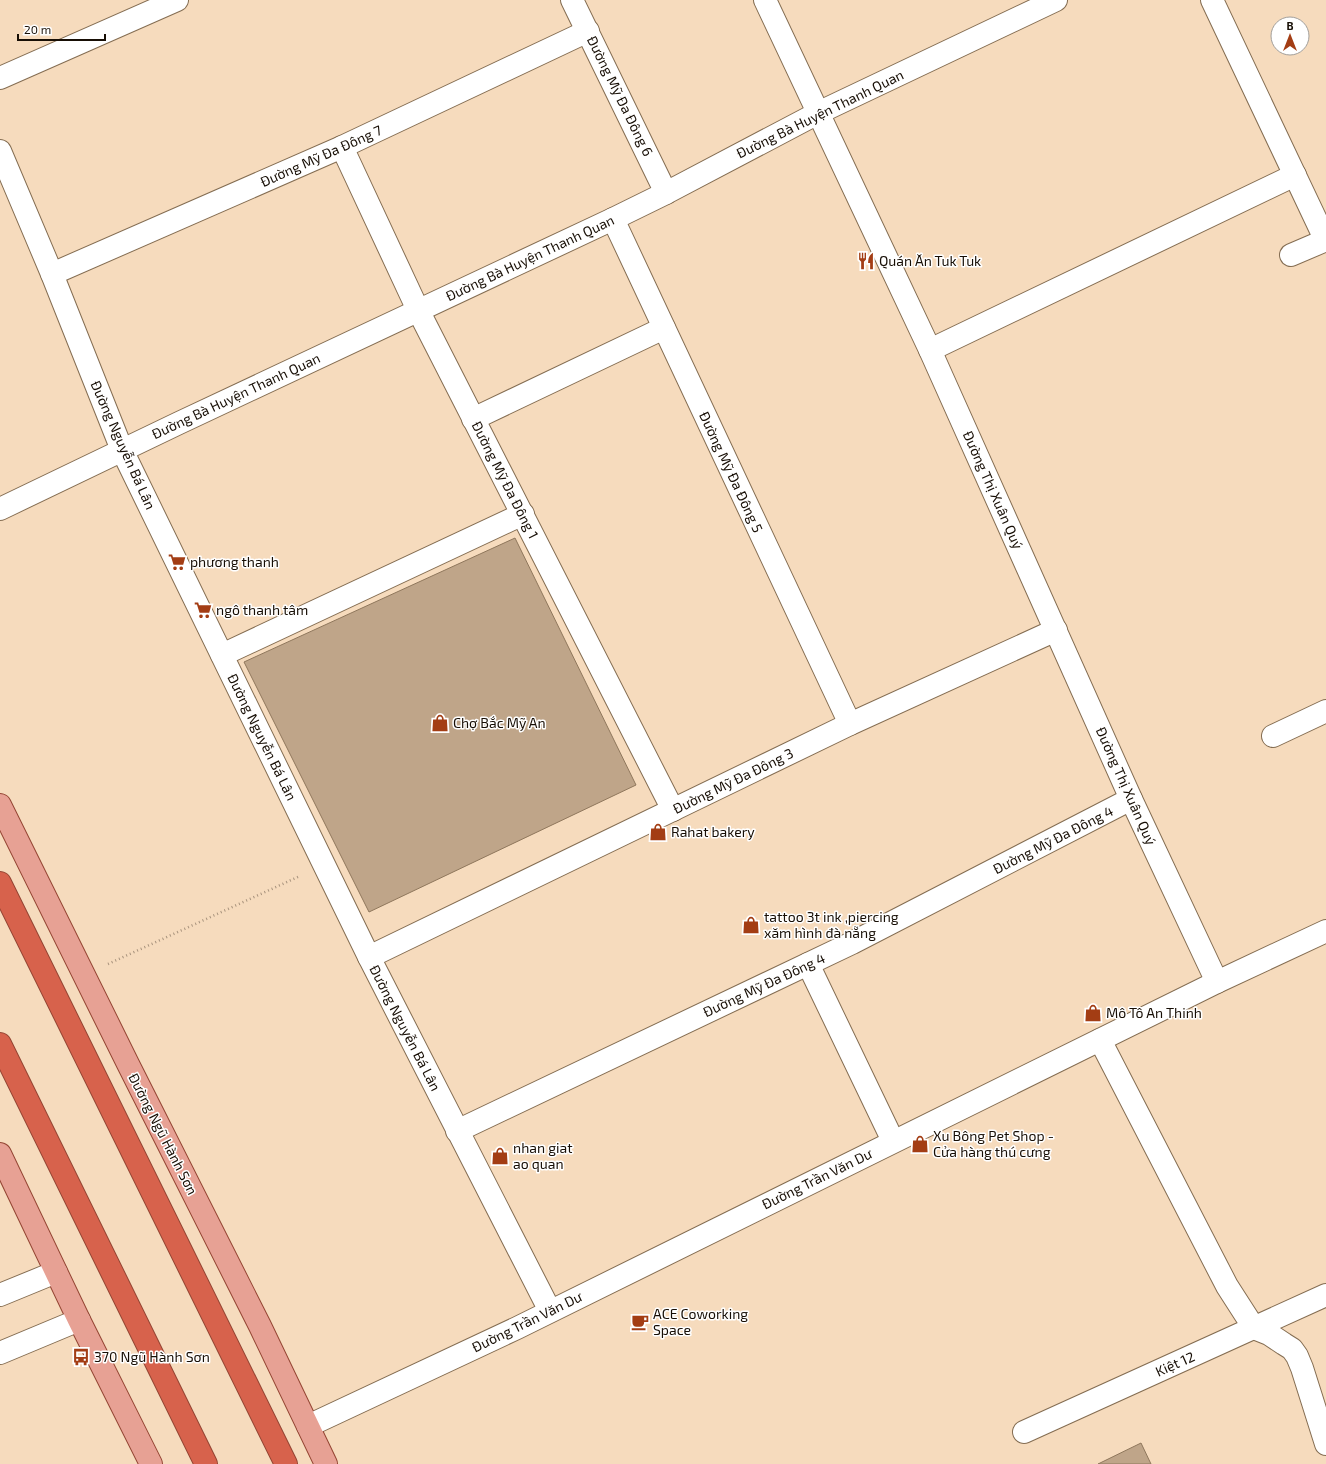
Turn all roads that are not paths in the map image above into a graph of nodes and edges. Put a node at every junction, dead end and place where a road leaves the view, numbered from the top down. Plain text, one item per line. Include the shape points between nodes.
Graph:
1 (178, 0) edge
2 (572, 0) edge
3 (765, 0) edge
4 (1056, 0) edge
5 (1212, 0) edge
6 (588, 31) junction
7 (0, 78) edge
8 (818, 113) junction
9 (342, 148) junction
10 (0, 151) edge
11 (1295, 175) junction
12 (666, 193) junction
13 (612, 219) junction
14 (1326, 240) edge
15 (1291, 255) dead end
16 (52, 274) junction
17 (418, 310) junction
18 (664, 328) junction
19 (930, 350) junction
20 (473, 418) junction
21 (122, 450) junction
22 (0, 509) edge
23 (522, 514) junction
24 (1056, 630) junction
25 (222, 655) junction
26 (1326, 711) edge
27 (850, 724) junction
28 (1273, 736) dead end
29 (1131, 800) junction
30 (0, 805) edge
31 (673, 810) junction
32 (0, 883) edge
33 (1326, 931) edge
34 (369, 957) junction
35 (808, 964) junction
36 (1217, 982) junction
37 (1100, 1040) junction
38 (0, 1044) edge
39 (457, 1131) junction
40 (893, 1141) junction
41 (0, 1154) edge
42 (56, 1272) junction
43 (0, 1295) edge
44 (1326, 1295) edge
45 (550, 1311) junction
46 (79, 1320) junction
47 (1254, 1328) junction
48 (0, 1353) edge
49 (308, 1426) junction
50 (1024, 1432) dead end
51 (1325, 1438) edge
52 (151, 1464) edge
53 (206, 1464) edge
54 (286, 1464) edge
55 (326, 1464) edge

1 - 7 street
2 - 6 street, Đường Mỹ Đa Đông 6
3 - 8 street, Đường Thị Xuân Quý
4 - 8 street, Đường Bà Huyện Thanh Quan
5 - 11 street
6 - 9 street, Đường Mỹ Đa Đông 7
6 - 12 street, Đường Mỹ Đa Đông 6
8 - 12 street, Đường Bà Huyện Thanh Quan
8 - 19 street, Đường Thị Xuân Quý
9 - 16 street, Đường Mỹ Đa Đông 7
9 - 17 street, Đường Mỹ Đa Đông 1
10 - 16 street, Đường Nguyễn Bá Lân
11 - 14 street
11 - 19 street
12 - 13 street, Đường Bà Huyện Thanh Quan
13 - 17 street, Đường Bà Huyện Thanh Quan
13 - 18 street, Đường Mỹ Đa Đông 5
14 - 15 street
16 - 21 street, Đường Nguyễn Bá Lân
17 - 20 street, Đường Mỹ Đa Đông 1
17 - 21 street, Đường Bà Huyện Thanh Quan
18 - 20 street
18 - 27 street, Đường Mỹ Đa Đông 5
19 - 24 street, Đường Thị Xuân Quý
20 - 23 street, Đường Mỹ Đa Đông 1
21 - 22 street, Đường Bà Huyện Thanh Quan
21 - 25 street, Đường Nguyễn Bá Lân
23 - 25 street
23 - 31 street, Đường Mỹ Đa Đông 1
24 - 27 street, Đường Mỹ Đa Đông 3
24 - 29 street, Đường Thị Xuân Quý
25 - 34 street, Đường Nguyễn Bá Lân
26 - 28 street
27 - 31 street, Đường Mỹ Đa Đông 3
29 - 35 street, Đường Mỹ Đa Đông 4
29 - 36 street, Đường Thị Xuân Quý
30 - 49 main road, Đường Ngũ Hành Sơn
31 - 34 street, Đường Mỹ Đa Đông 3
32 - 54 highway
33 - 36 street, Đường Trần Văn Dư
34 - 39 street, Đường Nguyễn Bá Lân
35 - 39 street, Đường Mỹ Đa Đông 4
35 - 40 street
36 - 37 street, Đường Trần Văn Dư
37 - 40 street, Đường Trần Văn Dư
37 - 47 street via 1227,1286
38 - 53 highway
39 - 45 street, Đường Nguyễn Bá Lân
40 - 45 street, Đường Trần Văn Dư
41 - 42 main road
42 - 43 street
42 - 46 main road
44 - 47 street, Kiệt 12
45 - 49 street, Đường Trần Văn Dư
46 - 48 street
46 - 52 main road
47 - 50 street, Kiệt 12
47 - 51 street via 1269,1334 1292,1349 1297,1356
49 - 55 main road, Đường Ngũ Hành Sơn

